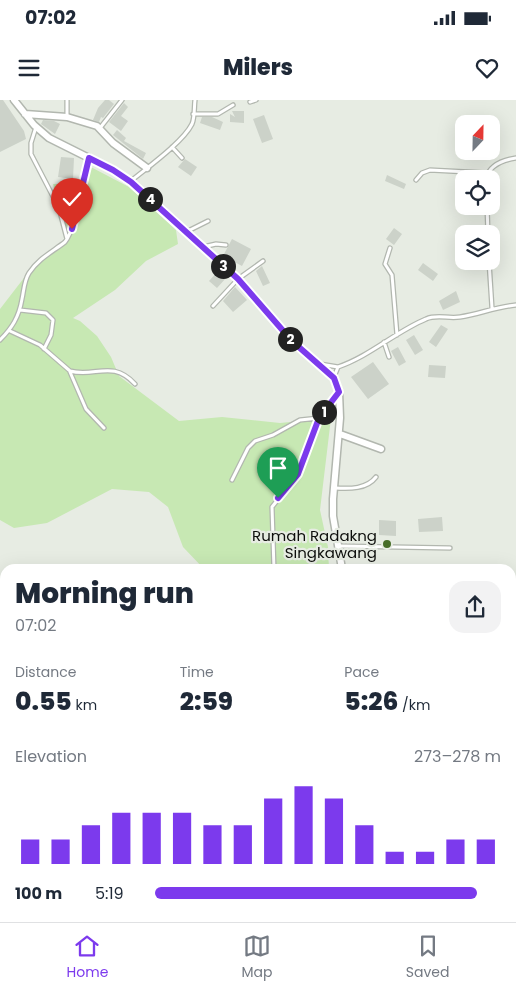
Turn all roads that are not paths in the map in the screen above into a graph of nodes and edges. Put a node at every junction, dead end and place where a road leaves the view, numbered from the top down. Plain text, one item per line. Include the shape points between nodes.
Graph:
1 (14, 100) edge
2 (67, 100) edge
3 (122, 100) edge
4 (195, 100) edge
5 (256, 100) edge
6 (250, 102) dead end
7 (233, 105) dead end
8 (25, 114) junction
9 (193, 114) junction
10 (67, 117) junction
11 (36, 127) junction
12 (100, 128) junction
13 (172, 147) junction
14 (89, 158) junction
15 (182, 158) dead end
16 (516, 158) edge
17 (146, 168) junction
18 (490, 170) edge
19 (455, 171) edge
20 (416, 180) dead end
21 (131, 182) junction
22 (208, 221) dead end
23 (186, 232) junction
24 (67, 239) junction
25 (226, 245) dead end
26 (202, 247) junction
27 (390, 248) dead end
28 (263, 261) dead end
29 (490, 270) edge
30 (238, 279) junction
31 (516, 305) edge
32 (213, 306) dead end
33 (492, 308) junction
34 (20, 310) junction
35 (10, 331) junction
36 (397, 335) junction
37 (0, 340) edge
38 (384, 342) junction
39 (44, 349) junction
40 (389, 357) dead end
41 (320, 364) junction
42 (338, 367) junction
43 (70, 371) junction
44 (334, 378) junction
45 (135, 384) dead end
46 (339, 392) junction
47 (319, 418) junction
48 (104, 428) dead end
49 (340, 434) junction
50 (380, 449) dead end
51 (376, 477) dead end
52 (232, 480) dead end
53 (334, 488) junction
54 (338, 546) junction
55 (450, 548) dead end
56 (274, 564) edge
57 (341, 564) edge

1 - 8 street
2 - 10 lane
3 - 12 lane
4 - 9 lane
5 - 6 lane
7 - 9 lane via 216,115
8 - 10 street
8 - 11 street
9 - 13 lane via 188,130
10 - 12 street
11 - 14 street via 53,140
11 - 24 lane via 31,154 59,208
12 - 17 street via 113,143
13 - 15 lane
13 - 17 lane
14 - 21 street
14 - 24 lane
16 - 18 lane via 499,162
17 - 21 lane
19 - 20 lane via 430,170
21 - 23 street
22 - 23 lane
23 - 26 street
24 - 34 lane via 29,273
25 - 26 lane
26 - 30 street
27 - 36 lane via 385,264 392,275
28 - 30 lane
29 - 33 lane
30 - 32 lane
30 - 41 street via 292,341
31 - 33 lane
33 - 36 lane via 458,318 429,318
34 - 35 lane
34 - 39 lane via 46,313 53,320 51,336
35 - 37 lane
35 - 39 lane
36 - 38 lane
38 - 40 lane
38 - 42 lane
39 - 43 lane
41 - 42 lane
41 - 44 street
42 - 44 lane
43 - 45 lane via 114,370
43 - 48 lane via 86,409
44 - 46 street
46 - 47 lane
46 - 49 street
47 - 52 lane via 300,420 254,441
47 - 56 lane via 298,474 272,507
49 - 50 street
49 - 53 street
51 - 53 lane via 361,487
53 - 54 street
54 - 55 lane
54 - 57 street

